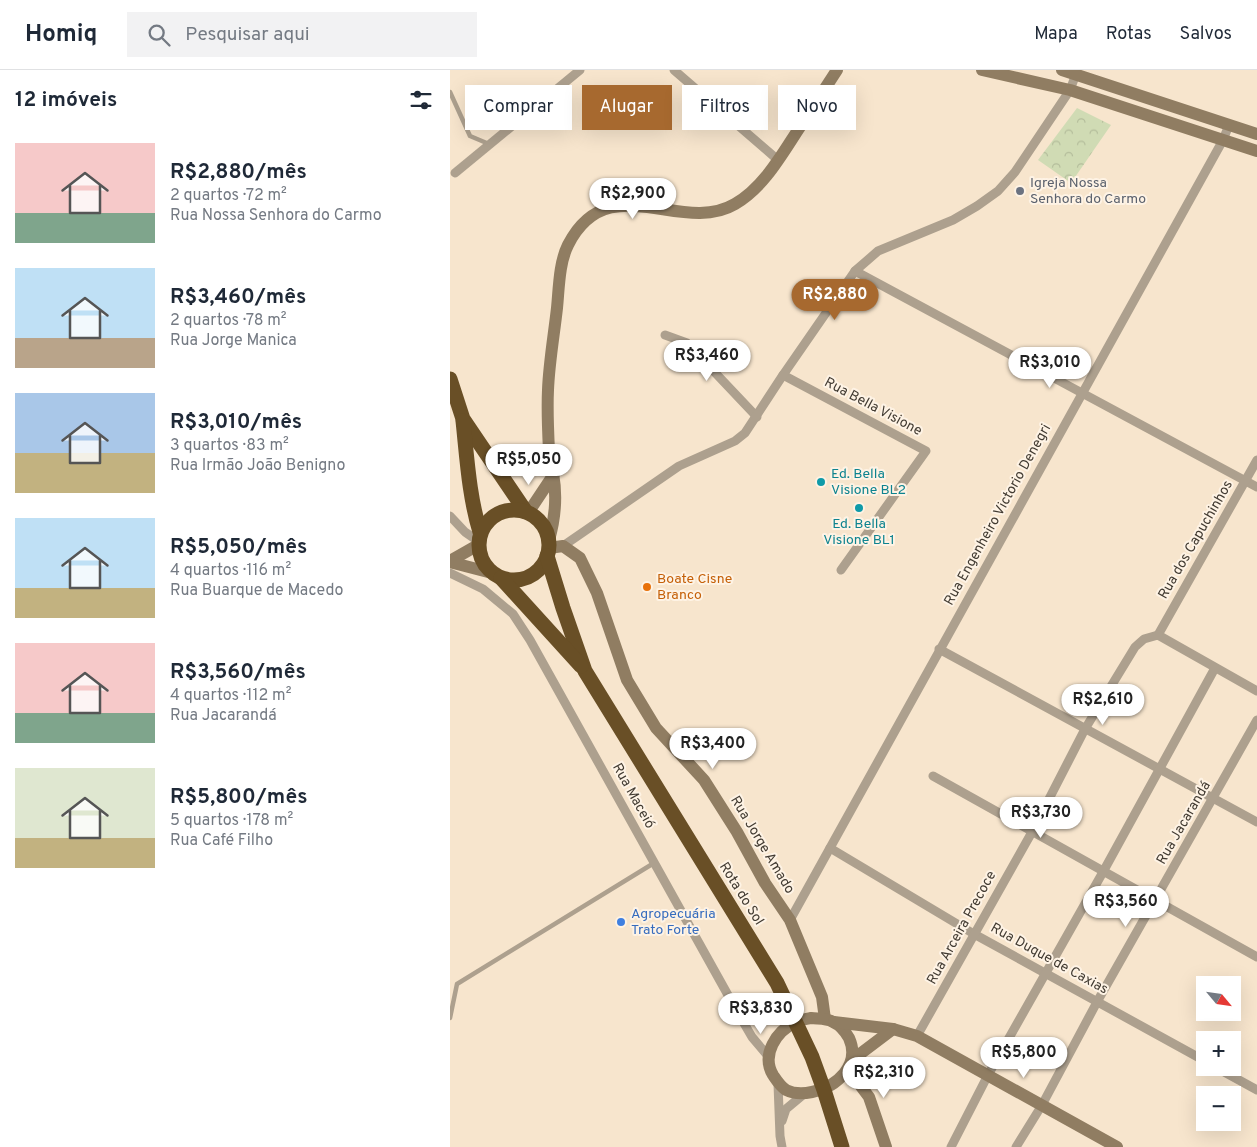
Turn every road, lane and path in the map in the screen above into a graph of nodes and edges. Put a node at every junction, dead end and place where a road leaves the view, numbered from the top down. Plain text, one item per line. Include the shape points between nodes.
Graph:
1 (580, 70) edge
2 (674, 70) edge
3 (837, 70) edge
4 (982, 70) edge
5 (1062, 70) edge
6 (1076, 74) junction
7 (1070, 90) junction
8 (450, 92) edge
9 (1229, 125) junction
10 (1257, 134) edge
11 (1223, 140) junction
12 (489, 145) junction
13 (1257, 151) edge
14 (778, 160) junction
15 (455, 173) dead end
16 (855, 271) junction
17 (665, 334) dead end
18 (783, 375) junction
19 (450, 379) edge
20 (1082, 392) junction
21 (757, 417) junction
22 (463, 419) junction
23 (1257, 460) edge
24 (554, 474) junction
25 (1245, 481) junction
26 (1257, 487) edge
27 (527, 512) junction
28 (450, 516) edge
29 (479, 539) junction
30 (552, 548) junction
31 (450, 562) edge
32 (841, 570) dead end
33 (450, 573) edge
34 (496, 576) junction
35 (1158, 635) junction
36 (939, 649) junction
37 (1216, 668) junction
38 (586, 671) junction
39 (1257, 691) edge
40 (1257, 720) edge
41 (1085, 729) junction
42 (1159, 768) junction
43 (933, 776) dead end
44 (1214, 798) junction
45 (1257, 822) edge
46 (1032, 832) junction
47 (830, 848) junction
48 (654, 863) junction
49 (1103, 872) junction
50 (1156, 901) junction
51 (790, 920) junction
52 (974, 934) junction
53 (1257, 958) edge
54 (1045, 974) junction
55 (1097, 1002) junction
56 (450, 1018) edge
57 (829, 1020) junction
58 (796, 1022) junction
59 (893, 1029) junction
60 (917, 1036) junction
61 (768, 1056) junction
62 (1196, 1056) edge
63 (850, 1065) junction
64 (988, 1075) junction
65 (1232, 1076) edge
66 (778, 1084) junction
67 (824, 1090) junction
68 (1257, 1090) edge
69 (804, 1094) junction
70 (1042, 1105) junction
71 (780, 1136) junction
72 (782, 1147) edge
73 (842, 1147) edge
74 (886, 1147) edge
75 (951, 1147) edge
76 (1016, 1147) edge
77 (1117, 1147) edge

1 - 12 street
2 - 14 street
3 - 14 main road
4 - 7 main road
5 - 6 main road
6 - 7 street
6 - 9 main road
7 - 11 main road
7 - 16 street via 1015,172 998,191 953,220 878,251
8 - 12 lane via 470,136
9 - 10 main road
9 - 11 street, Rua Engenheiro Victorio Denegri
11 - 13 main road
11 - 20 street, Rua Engenheiro Victorio Denegri
12 - 15 street
14 - 24 main road via 752,191 734,205 716,212 619,205 599,212 582,225 568,246 560,280 548,389 549,455
16 - 18 street
16 - 20 street
17 - 21 street via 687,343
18 - 21 street
18 - 32 street, Rua Bella Visione via 926,451
19 - 22 highway
20 - 25 street
20 - 36 street, Rua Engenheiro Victorio Denegri
21 - 30 street via 746,433 734,441 679,466
22 - 27 highway
22 - 29 highway
23 - 25 street, Rua dos Capuchinhos
24 - 27 main road
24 - 30 main road
25 - 26 street
25 - 35 street, Rua dos Capuchinhos
27 - 29 highway via 508,510 499,513 488,521
27 - 30 highway via 544,527
28 - 29 street via 465,532
29 - 31 main road
29 - 34 highway via 484,565
30 - 34 highway via 543,566 527,578 514,581
30 - 38 highway, Rota do Sol via 563,608
30 - 51 main road, Rua Jorge Amado via 580,558 597,593 626,680 656,728 704,780
31 - 34 main road
33 - 48 street, Rua Maceió via 483,589 513,614
34 - 38 highway, Rota do Sol
35 - 37 street
35 - 41 street, Rua Arceira Precoce via 1135,647
36 - 41 street
36 - 47 street, Rua Engenheiro Victorio Denegri
37 - 39 street
37 - 42 street
38 - 58 highway, Rota do Sol via 777,982
40 - 44 street, Rua Jacarandá
41 - 42 street
41 - 46 street, Rua Arceira Precoce
42 - 44 street
42 - 49 street
43 - 46 street
44 - 45 street
44 - 50 street, Rua Jacarandá
46 - 49 street
46 - 52 street, Rua Arceira Precoce
47 - 51 street, Rua Engenheiro Victorio Denegri
47 - 52 street, Rua Duque de Caxias
48 - 56 lane via 458,984
48 - 61 street, Rua Maceió via 738,1013
49 - 50 street
49 - 54 street
50 - 53 street
50 - 55 street, Rua Jacarandá
51 - 57 main road, Rua Jorge Amado
52 - 54 street, Rua Duque de Caxias
52 - 60 street, Rua Arceira Precoce
54 - 55 street, Rua Duque de Caxias
54 - 64 street
55 - 62 street, Rua Duque de Caxias
55 - 70 street, Rua Jacarandá
57 - 58 main road via 811,1018
57 - 59 main road
57 - 63 main road via 845,1031 852,1045
58 - 61 main road via 774,1041
58 - 67 highway, Rota do Sol
59 - 60 main road
59 - 63 main road
60 - 64 main road
61 - 66 main road via 770,1071
63 - 67 main road via 840,1079
63 - 74 main road via 869,1096
64 - 70 main road
64 - 75 street
65 - 68 street
66 - 69 main road
66 - 71 street
67 - 69 main road
67 - 73 highway, Rota do Sol
69 - 71 street via 786,1109
70 - 76 street, Rua Jacarandá
70 - 77 main road
71 - 72 street

